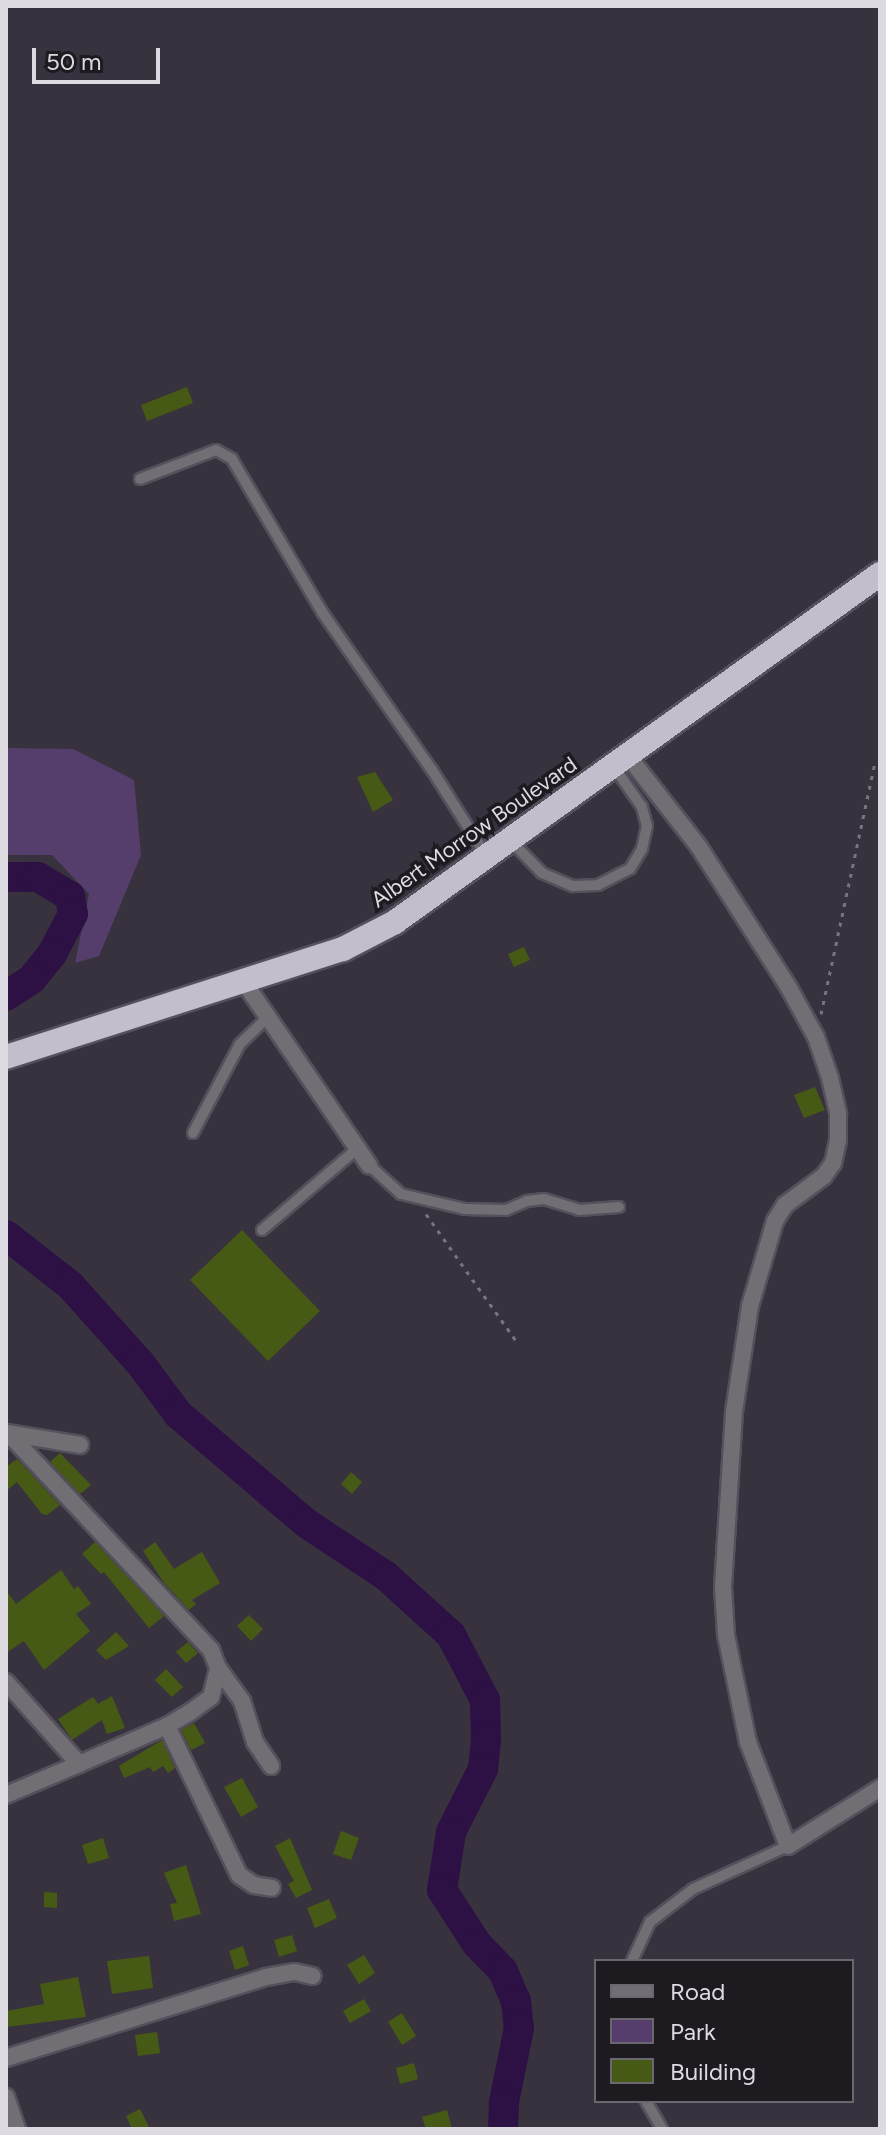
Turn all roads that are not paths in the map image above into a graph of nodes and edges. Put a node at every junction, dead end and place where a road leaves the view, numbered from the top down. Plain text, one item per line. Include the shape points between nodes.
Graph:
1 (140, 479) dead end
2 (880, 574) edge
3 (621, 762) junction
4 (511, 841) junction
5 (487, 858) junction
6 (244, 982) junction
7 (268, 1017) junction
8 (6, 1057) edge
9 (193, 1133) dead end
10 (358, 1148) junction
11 (369, 1165) joint
12 (619, 1207) dead end
13 (262, 1230) dead end
14 (8, 1434) edge
15 (80, 1445) dead end
16 (218, 1668) junction
17 (6, 1682) edge
18 (167, 1726) junction
19 (79, 1764) junction
20 (271, 1766) dead end
21 (880, 1788) edge
22 (6, 1795) edge
23 (788, 1846) junction
24 (272, 1888) dead end
25 (633, 1959) edge
26 (313, 1976) dead end
27 (6, 2058) edge
28 (6, 2097) edge
29 (647, 2103) edge
30 (17, 2129) edge
31 (662, 2129) edge

1 - 5 lane via 216,450 232,459 322,612
2 - 3 highway, Albert Morrow Boulevard
3 - 4 highway, Albert Morrow Boulevard
3 - 4 lane via 647,826 630,869 598,885 573,886 542,873
3 - 23 street via 699,847 816,1037 838,1114 833,1163 785,1205 763,1255 734,1412 724,1549 726,1635 736,1692 761,1780
4 - 5 highway, Albert Morrow Boulevard
5 - 6 highway, Albert Morrow Boulevard via 395,922 343,949
6 - 7 street
6 - 8 highway, Albert Morrow Boulevard
7 - 9 lane via 240,1044
7 - 10 street
10 - 11 street
10 - 13 lane
11 - 12 lane via 390,1187 415,1198 485,1212 544,1199 579,1210
14 - 15 street
14 - 16 street via 211,1650
16 - 18 street via 211,1697
16 - 20 street via 242,1701 255,1742
17 - 19 street
18 - 19 street
18 - 24 street via 239,1875
19 - 22 street
21 - 23 street
23 - 25 lane via 693,1889 650,1922
26 - 27 street via 295,1972 266,1977
28 - 30 street
29 - 31 lane

